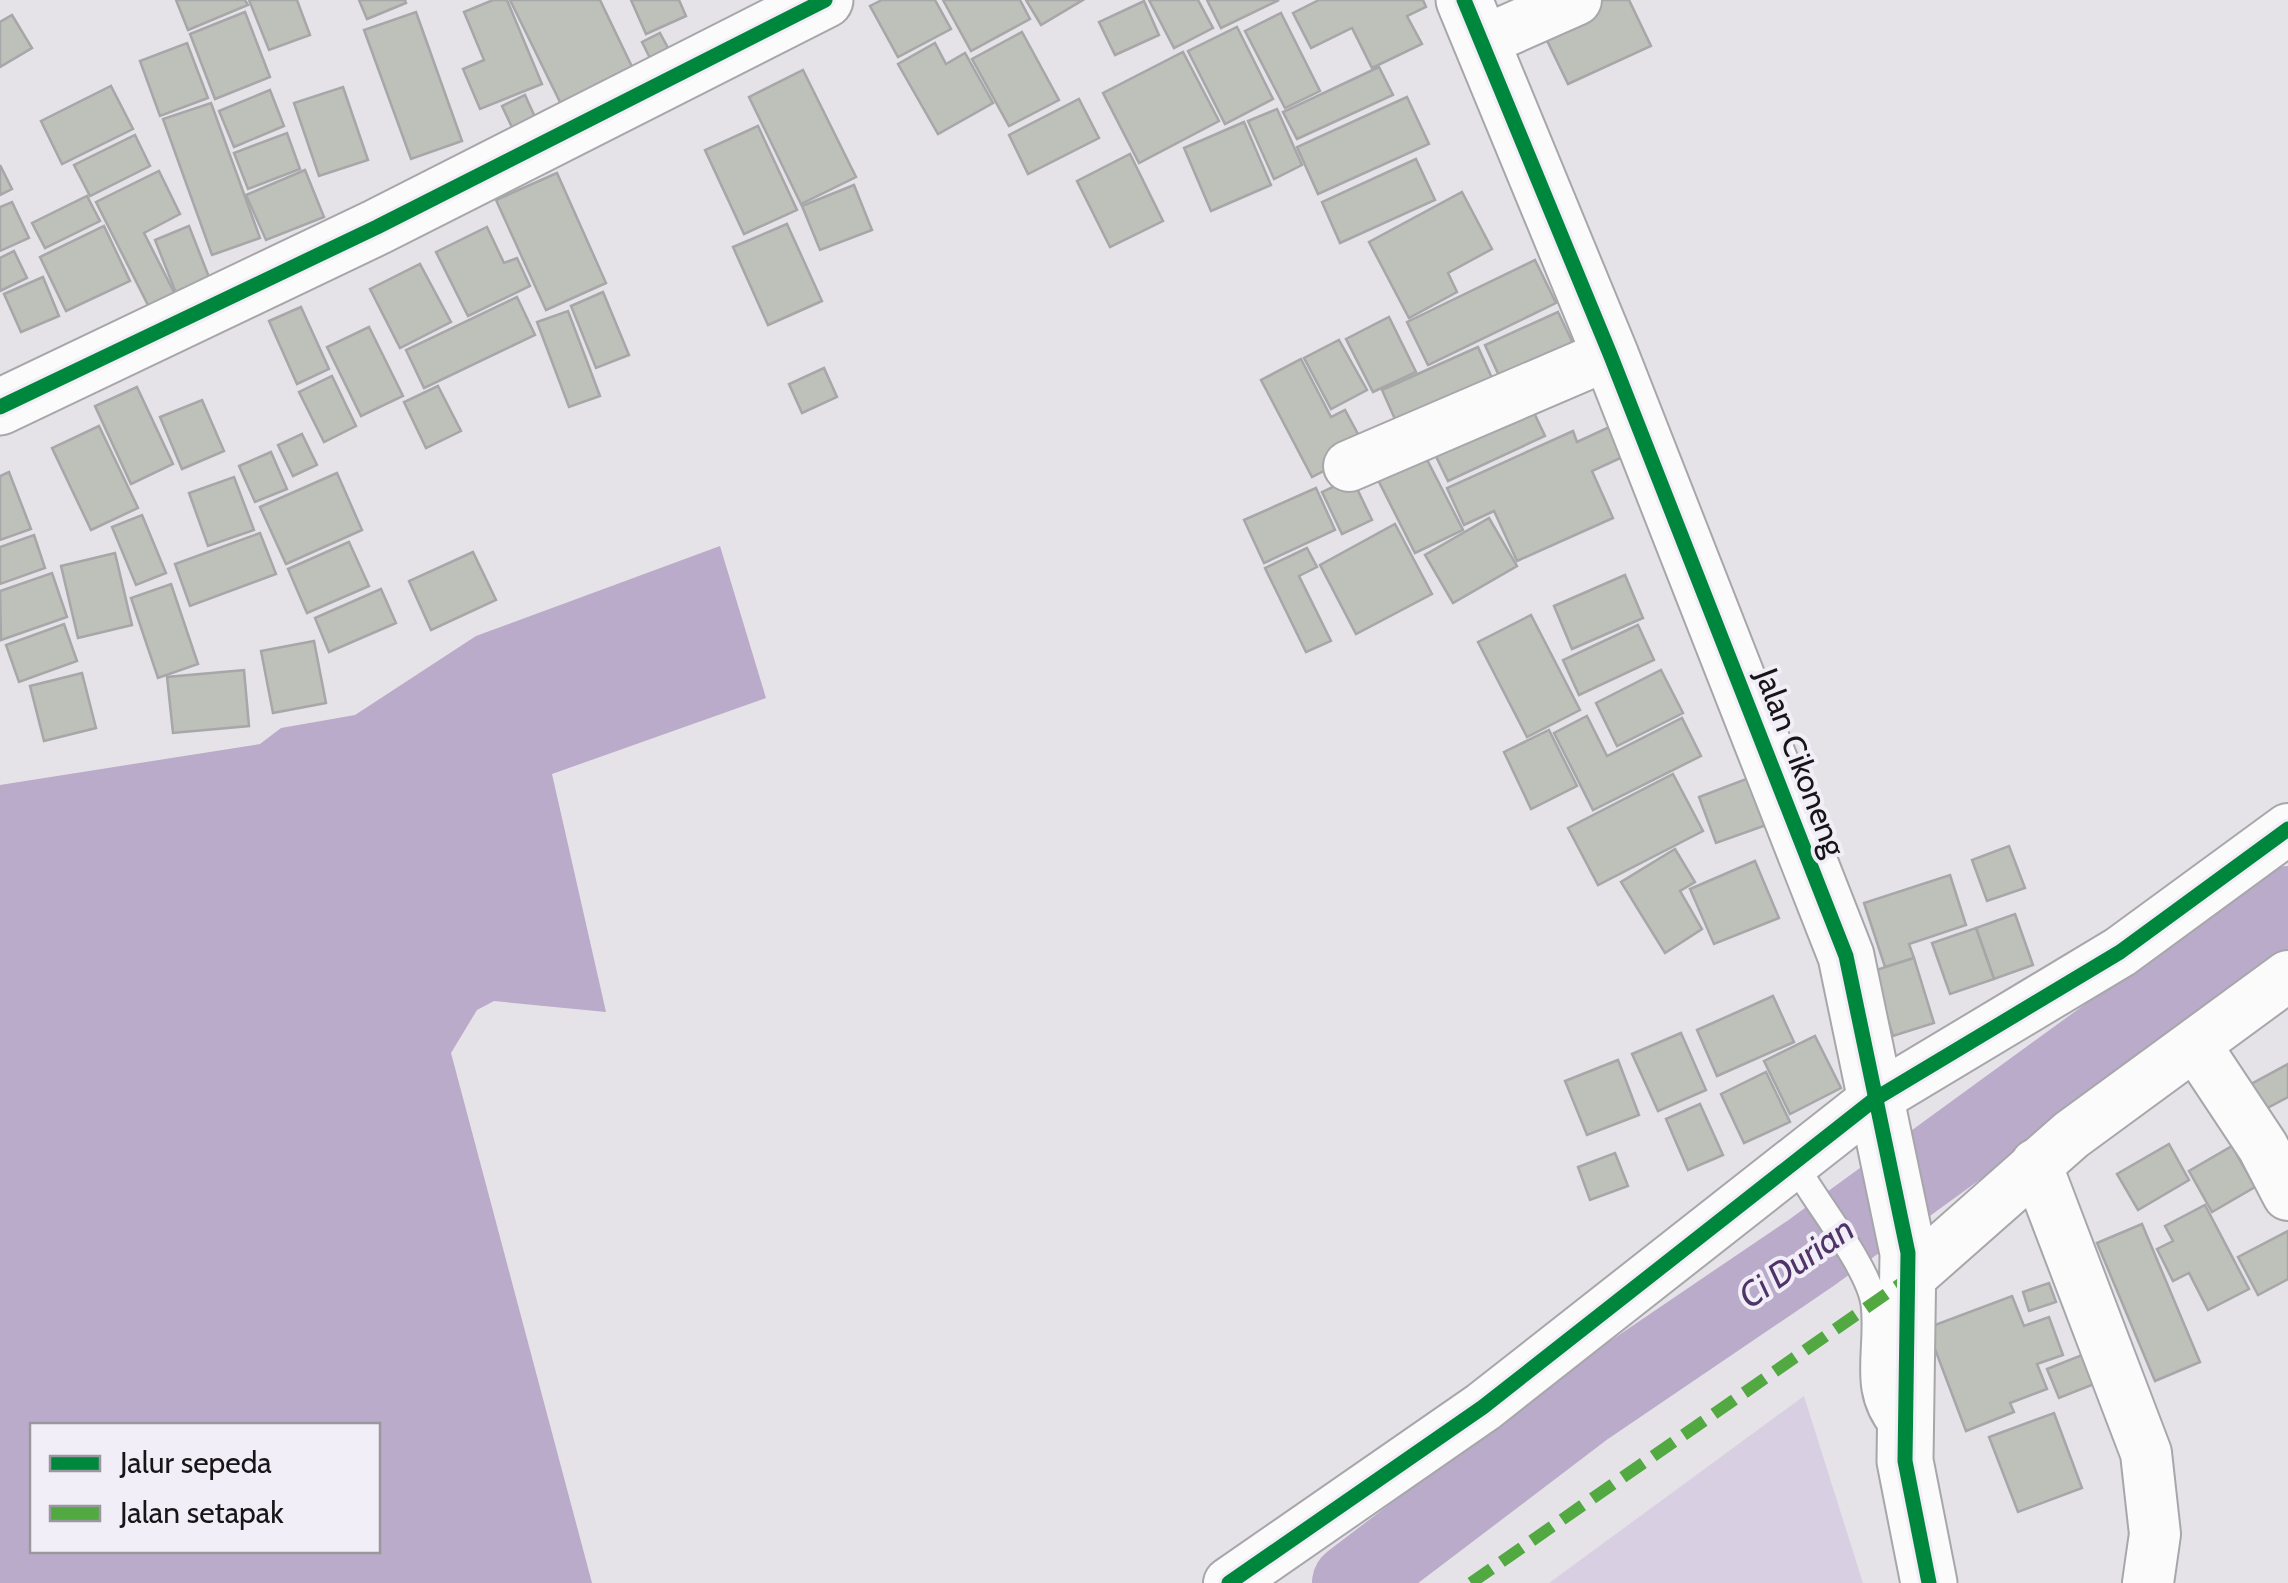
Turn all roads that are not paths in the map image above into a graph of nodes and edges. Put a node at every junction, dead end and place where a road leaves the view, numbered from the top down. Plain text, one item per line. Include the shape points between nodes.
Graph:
1 (825, 0) edge
2 (1576, 0) edge
3 (1472, 21) edge
4 (1610, 354) junction
5 (0, 407) edge
6 (1349, 466) dead end
7 (2288, 829) edge
8 (2288, 976) edge
9 (2196, 1046) junction
10 (1877, 1111) junction
11 (2036, 1164) junction
12 (1802, 1176) junction
13 (2288, 1196) edge
14 (1894, 1269) junction
15 (1229, 1583) edge
16 (1929, 1583) edge
17 (2148, 1583) edge

1 - 5 street
2 - 3 street
3 - 4 street, Jalan Cikoneng
4 - 6 street
4 - 10 street, Jalan Cikoneng via 1846,956
7 - 10 street via 2120,952
8 - 9 street
9 - 11 street
9 - 13 street
10 - 12 street
10 - 14 street, Jalan Cikoneng
11 - 14 street
11 - 17 street via 2146,1452 2155,1534
12 - 14 lane
12 - 15 street
14 - 16 street, Jalan Cikoneng via 1904,1440

